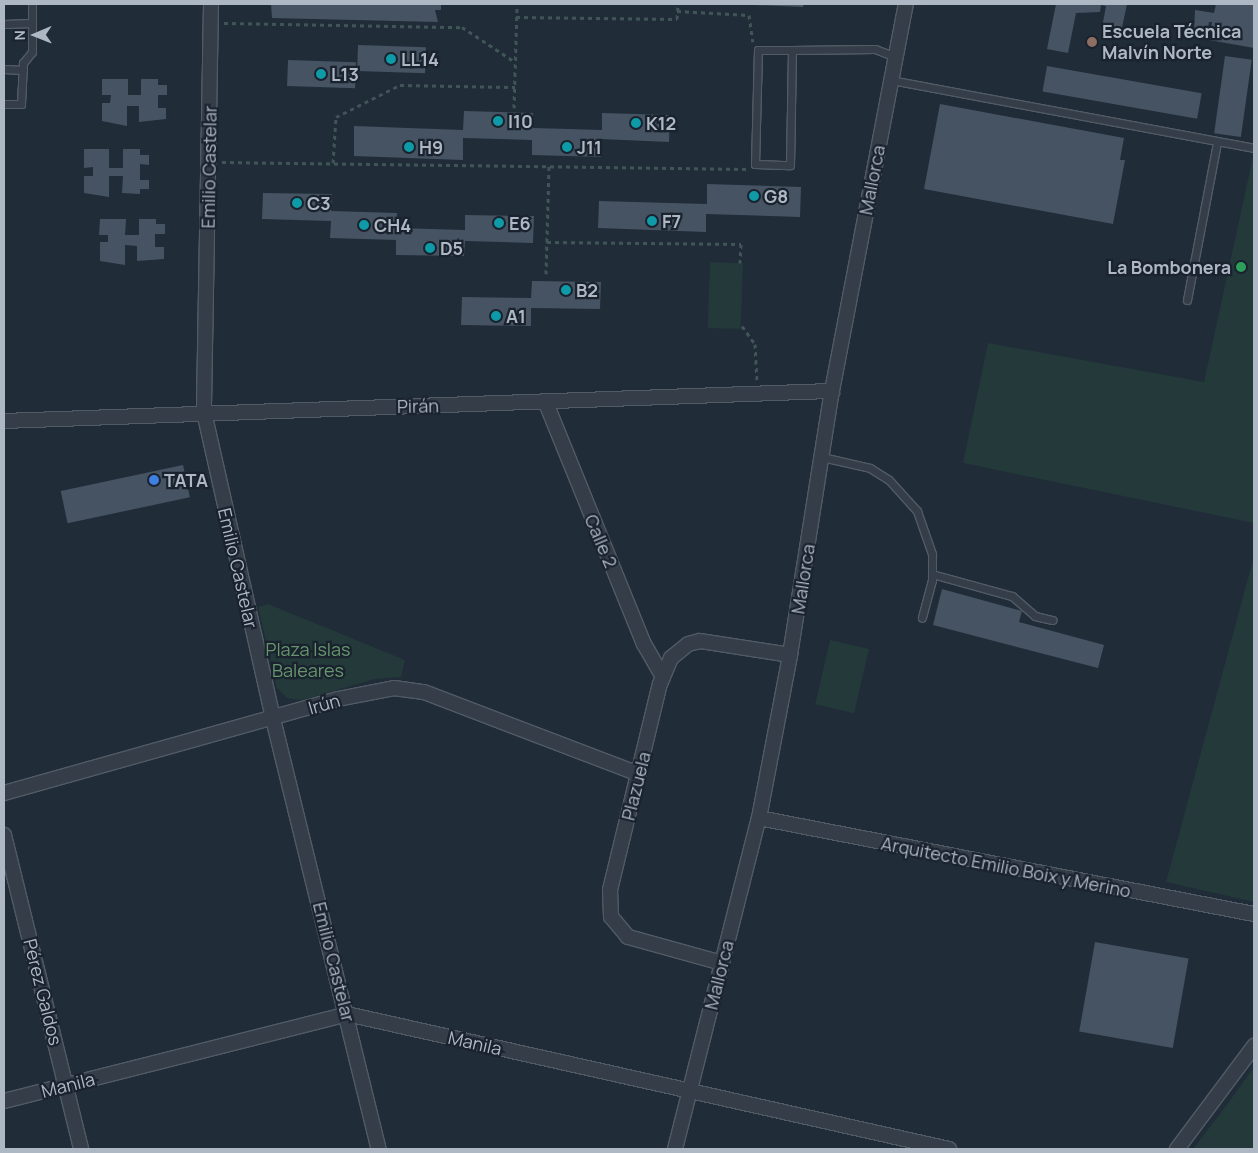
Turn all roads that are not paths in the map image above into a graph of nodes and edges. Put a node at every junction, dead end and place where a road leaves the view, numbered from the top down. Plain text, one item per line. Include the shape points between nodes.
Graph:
1 (32, 4) edge
2 (211, 4) edge
3 (906, 4) edge
4 (4, 24) edge
5 (32, 24) junction
6 (792, 50) junction
7 (896, 56) junction
8 (4, 69) edge
9 (23, 70) junction
10 (891, 80) junction
11 (4, 104) edge
12 (1217, 142) junction
13 (1254, 148) edge
14 (1187, 300) dead end
15 (832, 391) junction
16 (546, 403) junction
17 (204, 412) junction
18 (4, 420) edge
19 (822, 458) junction
20 (932, 574) junction
21 (922, 618) dead end
22 (1053, 620) dead end
23 (790, 656) junction
24 (663, 677) junction
25 (273, 719) junction
26 (639, 774) junction
27 (4, 793) edge
28 (759, 818) junction
29 (4, 835) edge
30 (1254, 914) edge
31 (722, 963) junction
32 (347, 1014) junction
33 (1254, 1046) edge
34 (66, 1086) junction
35 (689, 1091) junction
36 (4, 1101) edge
37 (81, 1149) edge
38 (379, 1149) edge
39 (675, 1149) edge
40 (949, 1149) edge
41 (1177, 1149) edge

1 - 5 lane
2 - 17 street, Emilio Castelar
3 - 7 street, Mallorca
4 - 5 lane
5 - 9 lane via 32,52
6 - 6 lane via 790,165 755,164 758,50
6 - 7 lane via 875,49
7 - 10 street, Mallorca
8 - 9 lane
9 - 11 lane via 21,104
10 - 12 lane
10 - 15 street, Mallorca
12 - 13 lane
12 - 14 lane
15 - 16 street, Pirán
15 - 19 street, Mallorca
16 - 17 street, Pirán
16 - 24 street, Calle 2 via 644,644
17 - 18 street, Pirán
17 - 25 street, Emilio Castelar
19 - 20 lane via 870,468 905,495 927,534
19 - 23 street, Mallorca
20 - 21 lane
20 - 22 lane via 1012,596 1035,616
23 - 24 street, Plazuela via 700,641 680,649
23 - 28 street, Mallorca
24 - 26 street, Plazuela
25 - 26 street, Irún via 379,690 406,688
25 - 27 street, Irún
25 - 32 street, Emilio Castelar
26 - 31 street, Plazuela via 610,890 611,917 618,929 641,944
28 - 30 street, Arquitecto Emilio Boix y Merino
28 - 31 street, Mallorca
29 - 34 street, Pérez Galdos
31 - 35 street, Mallorca
32 - 34 street, Manila
32 - 35 street, Manila
32 - 38 street, Emilio Castelar
33 - 41 street
34 - 36 street, Manila
34 - 37 street, Pérez Galdos
35 - 39 street, Mallorca
35 - 40 street, Manila

